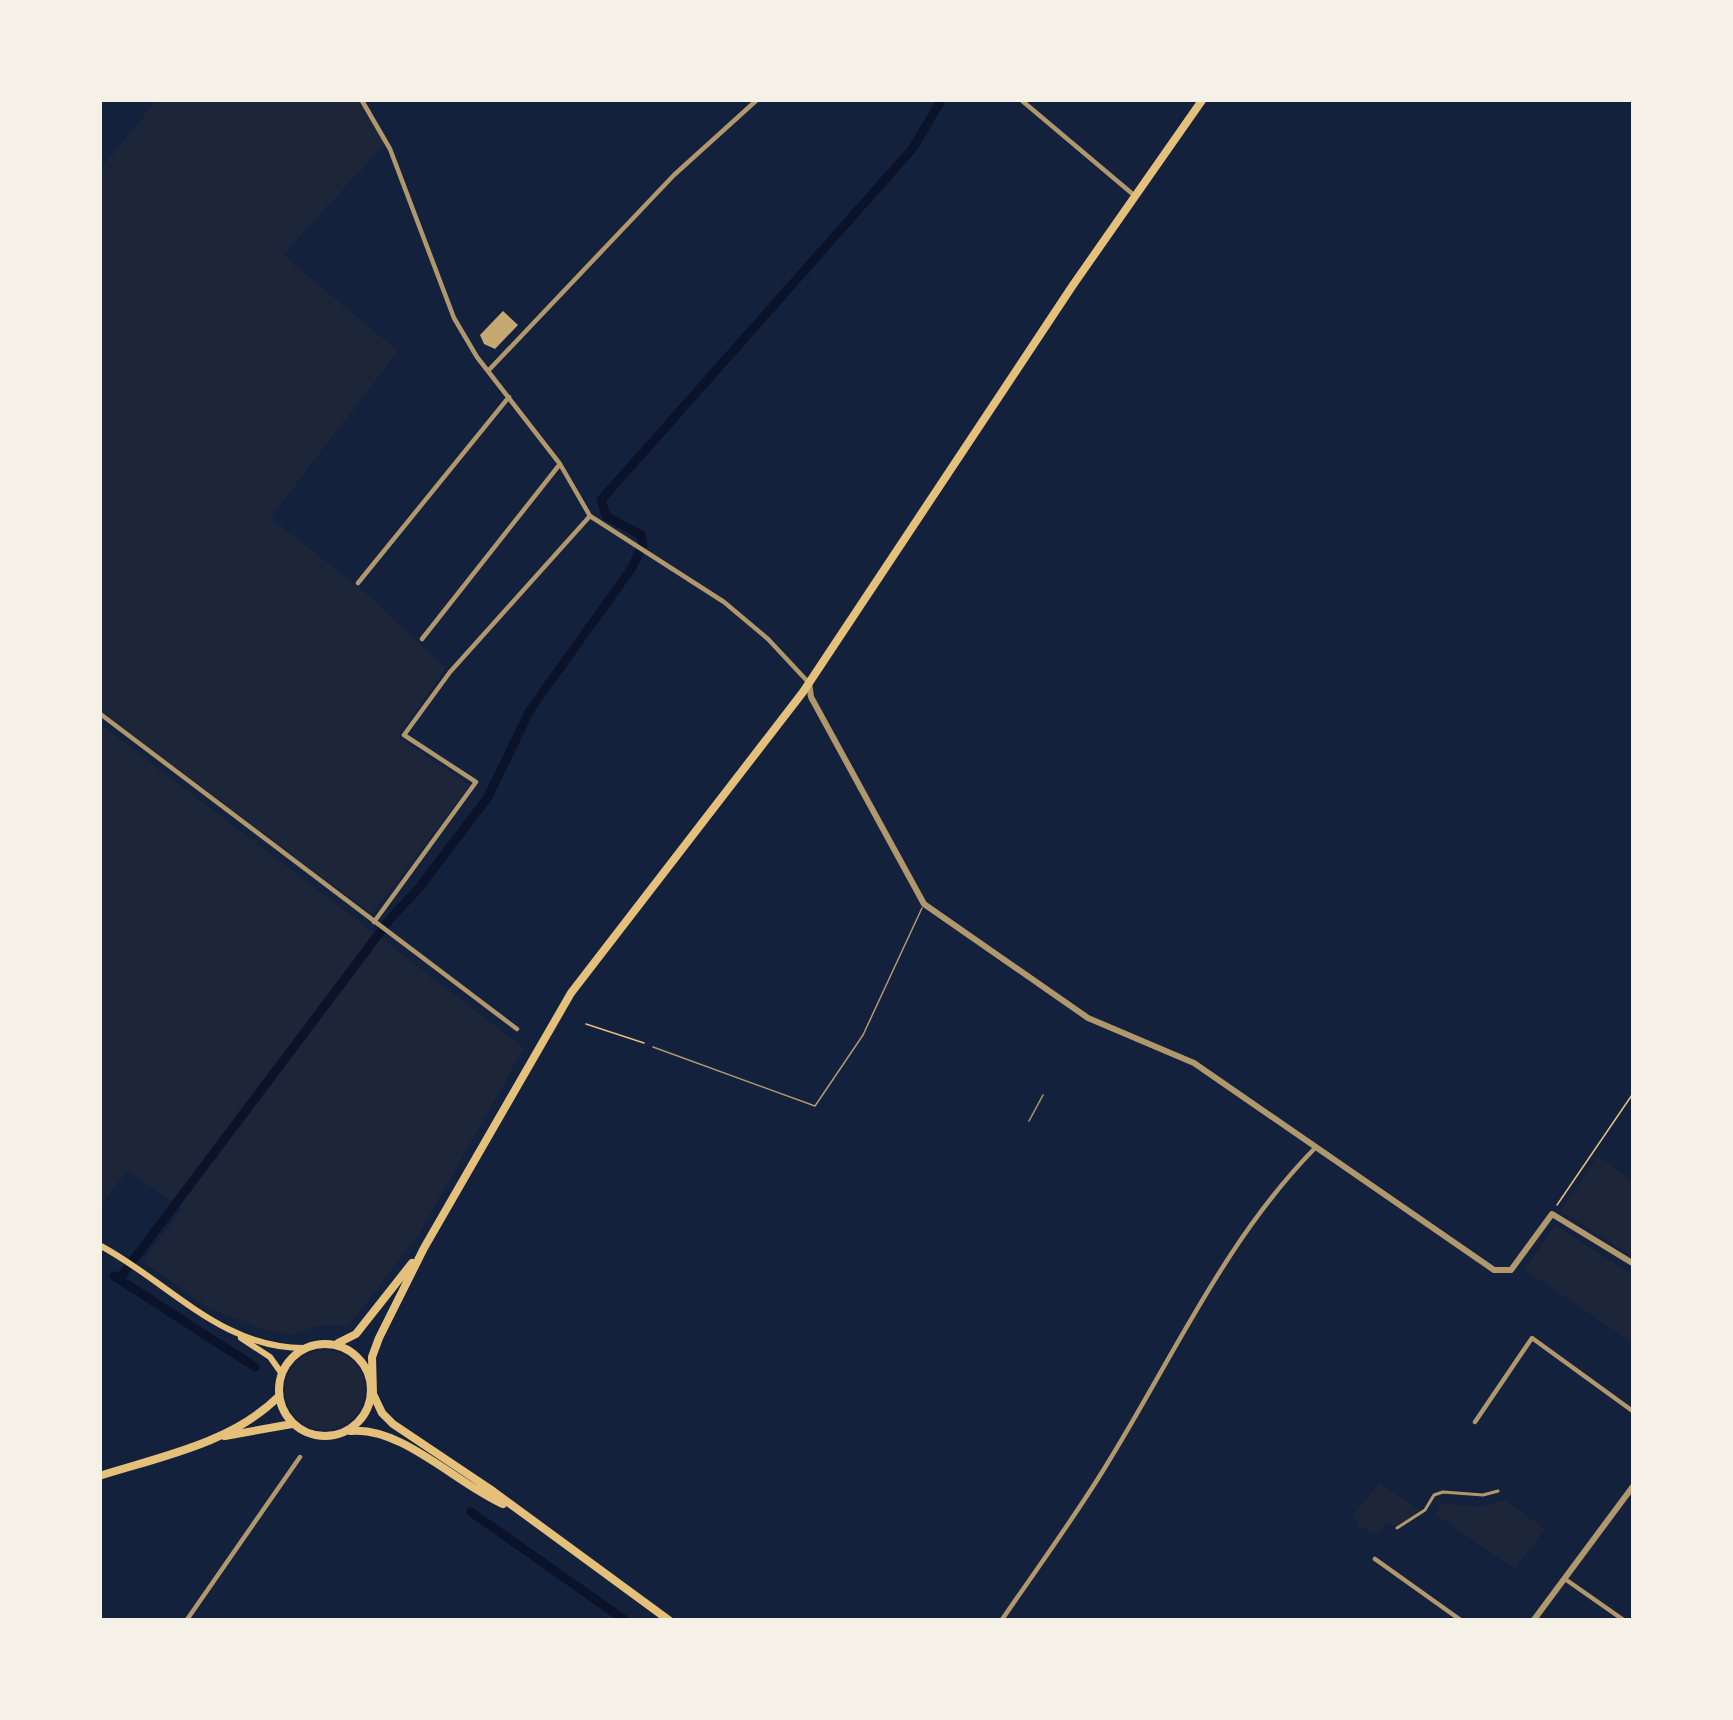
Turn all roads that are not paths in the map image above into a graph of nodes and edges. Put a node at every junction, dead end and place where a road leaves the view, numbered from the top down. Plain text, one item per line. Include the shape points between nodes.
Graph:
1 (361, 99) edge
2 (758, 99) edge
3 (1020, 99) edge
4 (1203, 99) edge
5 (1135, 196) junction
6 (488, 371) junction
7 (509, 397) junction
8 (560, 464) junction
9 (590, 516) junction
10 (358, 583) dead end
11 (422, 639) dead end
12 (809, 683) junction
13 (99, 712) edge
14 (924, 904) junction
15 (376, 923) junction
16 (517, 1030) dead end
17 (653, 1047) road end
18 (1043, 1095) dead end
19 (1029, 1121) dead end
20 (1315, 1148) junction
21 (99, 1245) edge
22 (424, 1248) junction
23 (1634, 1264) edge
24 (233, 1332) junction
25 (327, 1344) junction
26 (307, 1348) junction
27 (282, 1373) junction
28 (371, 1380) junction
29 (279, 1396) junction
30 (1634, 1412) edge
31 (1475, 1422) dead end
32 (292, 1424) junction
33 (347, 1431) junction
34 (218, 1437) junction
35 (299, 1457) dead end
36 (99, 1476) edge
37 (1634, 1485) edge
38 (1498, 1491) dead end
39 (510, 1507) junction
40 (1397, 1528) dead end
41 (1375, 1559) dead end
42 (1565, 1579) junction
43 (186, 1621) edge
44 (670, 1621) edge
45 (1001, 1621) edge
46 (1462, 1621) edge
47 (1533, 1621) edge
48 (1624, 1621) edge

1 - 6 street via 390,149 454,318
2 - 6 street via 674,175
3 - 5 street
4 - 5 main road
5 - 12 main road
6 - 7 street
7 - 8 street
7 - 10 street
8 - 9 street
8 - 11 street
9 - 12 street via 740,615
9 - 15 street via 404,735 476,782
12 - 14 street
12 - 22 main road via 572,993
13 - 15 street
14 - 17 lane via 863,1035 815,1106
14 - 20 street via 1088,1018 1194,1063
15 - 16 street
18 - 19 lane
20 - 23 street via 1497,1271 1513,1268 1552,1214
20 - 45 street via 1236,1245 1106,1468
21 - 24 main road
22 - 25 main road via 356,1334
22 - 28 main road via 379,1338
24 - 26 main road
24 - 27 main road
25 - 26 main road
25 - 28 main road via 352,1352
26 - 27 main road
27 - 29 main road
28 - 33 main road via 365,1415
28 - 39 main road via 376,1405 393,1424
29 - 32 main road
29 - 34 main road
30 - 31 street via 1532,1338
32 - 33 main road via 319,1436
32 - 34 main road
33 - 39 main road via 398,1442
34 - 36 main road
35 - 43 street
37 - 42 street
38 - 40 street via 1434,1495
39 - 44 main road
41 - 46 street
42 - 47 street
42 - 48 street

